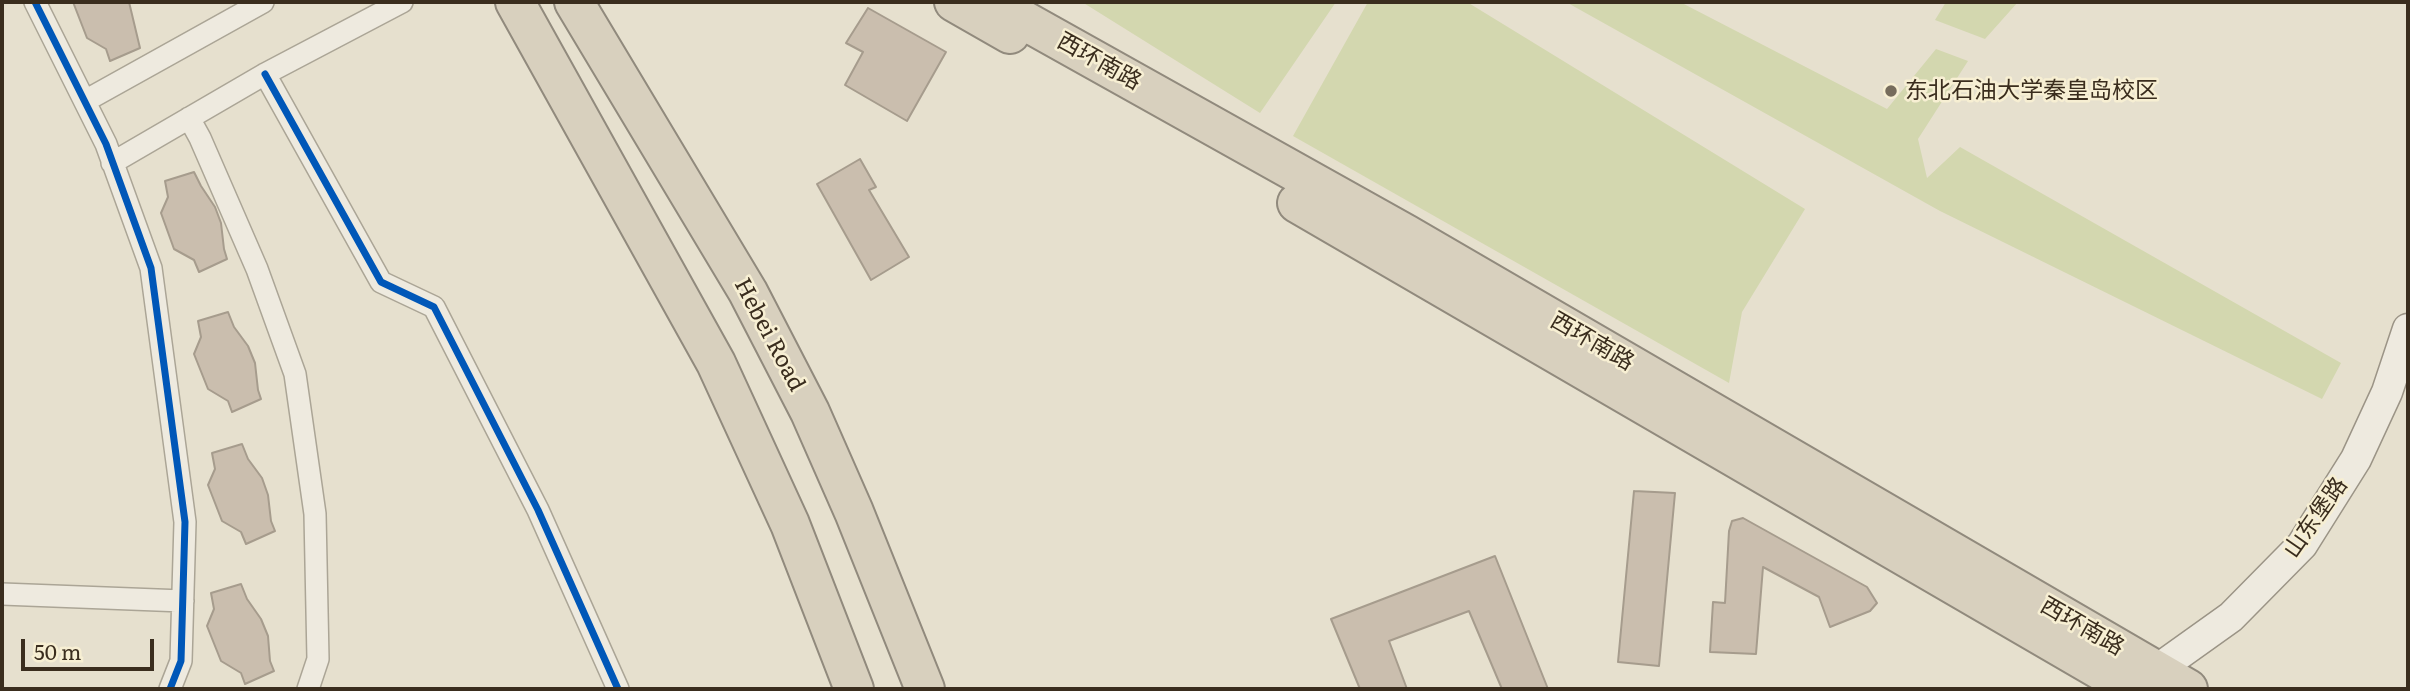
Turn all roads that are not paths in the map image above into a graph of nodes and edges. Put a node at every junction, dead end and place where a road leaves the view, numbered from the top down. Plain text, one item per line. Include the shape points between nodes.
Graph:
1 (35, 2) edge
2 (263, 2) edge
3 (402, 2) edge
4 (515, 2) edge
5 (574, 2) edge
6 (954, 2) edge
7 (991, 2) edge
8 (230, 10) edge
9 (265, 74) junction
10 (85, 102) junction
11 (189, 118) junction
12 (113, 163) junction
13 (2408, 330) edge
14 (2, 594) edge
15 (183, 601) junction
16 (2152, 684) edge
17 (170, 689) edge
18 (308, 689) edge
19 (618, 689) edge
20 (854, 689) edge
21 (925, 689) edge

1 - 10 street
2 - 8 street
3 - 9 street
4 - 20 highway via 716,363 790,524
5 - 21 highway, Hebei Road via 748,292 810,412
6 - 16 highway, 西环南路
7 - 16 highway, 西环南路 via 1406,234
8 - 10 street
9 - 11 street
9 - 19 street via 381,282 435,307 538,510
10 - 12 street
11 - 12 street
11 - 18 street via 257,269 295,374 314,514 318,659
12 - 15 street via 151,268 185,522
13 - 16 main road, 山东堡路 via 2388,392 2356,459 2302,545 2231,617
14 - 15 street
15 - 17 street via 181,661

